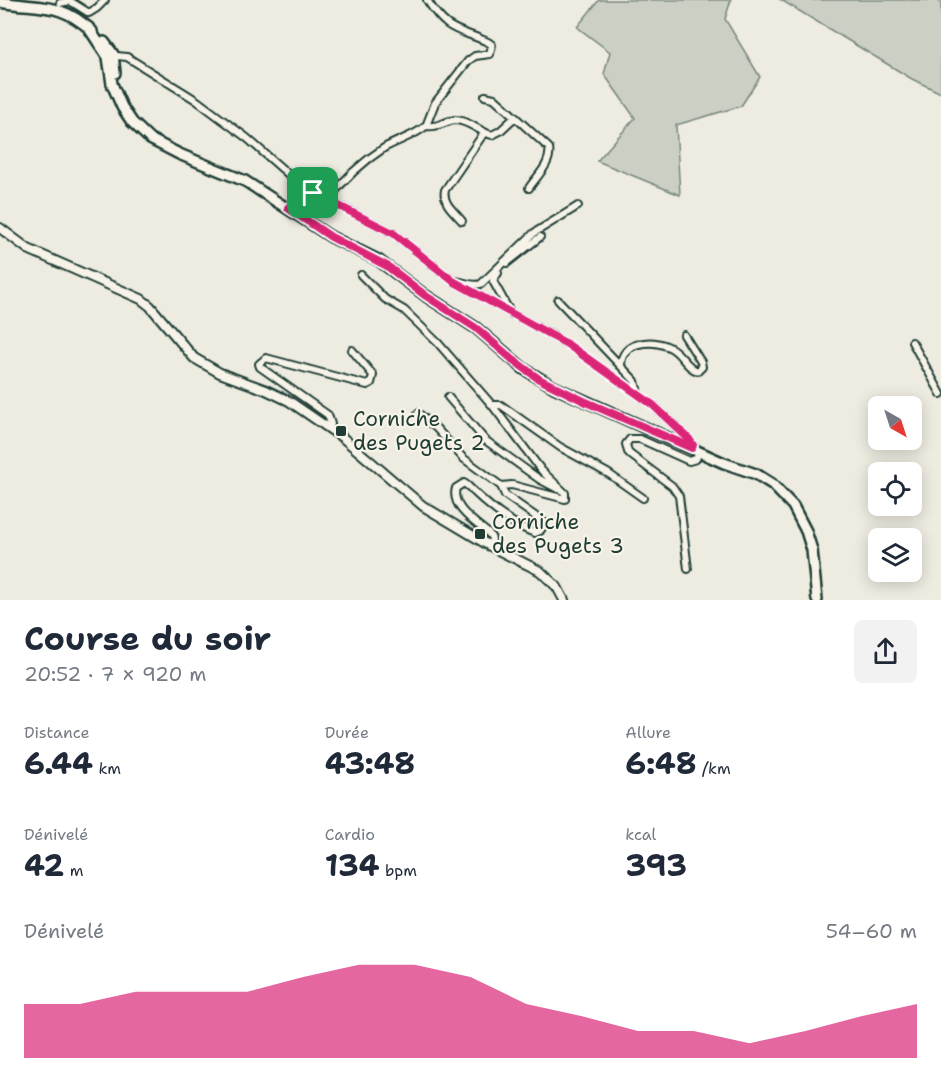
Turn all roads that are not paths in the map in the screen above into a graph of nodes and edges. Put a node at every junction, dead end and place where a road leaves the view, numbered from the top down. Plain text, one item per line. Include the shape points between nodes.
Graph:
1 (105, 0) edge
2 (427, 0) edge
3 (0, 2) edge
4 (59, 4) edge
5 (112, 60) junction
6 (485, 96) dead end
7 (515, 117) junction
8 (426, 126) junction
9 (484, 133) junction
10 (529, 188) dead end
11 (313, 193) junction
12 (328, 200) junction
13 (578, 206) dead end
14 (288, 208) junction
15 (462, 220) dead end
16 (0, 228) edge
17 (540, 237) dead end
18 (361, 275) dead end
19 (453, 281) junction
20 (558, 300) dead end
21 (511, 314) junction
22 (684, 334) dead end
23 (912, 342) dead end
24 (352, 350) dead end
25 (621, 366) junction
26 (638, 393) junction
27 (941, 394) edge
28 (448, 397) dead end
29 (492, 405) junction
30 (418, 413) dead end
31 (329, 429) junction
32 (696, 450) junction
33 (501, 486) junction
34 (562, 490) junction
35 (643, 498) dead end
36 (490, 546) junction
37 (688, 569) dead end
38 (564, 600) edge
39 (817, 600) edge

1 - 4 street via 88,13 70,1
2 - 8 street via 449,27 488,42 492,50 468,61 435,103
3 - 4 main road
4 - 5 main road via 112,50
5 - 11 street via 127,57 196,100
5 - 14 main road via 116,91 126,114 150,139 245,181
6 - 7 street via 494,98
7 - 9 street via 492,135
7 - 10 street via 551,154
8 - 9 street via 438,127 454,120
8 - 12 street via 369,159
9 - 15 street via 443,196
11 - 12 street
11 - 14 street
12 - 19 street via 393,233
13 - 19 street via 534,233 481,284
14 - 32 main road via 331,237 387,266 476,328 539,379
16 - 31 street via 28,249 141,299 194,358 220,373 281,396
17 - 21 street via 494,277
18 - 29 street via 444,349
19 - 21 street
20 - 25 street
21 - 26 street via 567,344
22 - 25 street via 701,362 698,370 668,346 645,341 628,350
23 - 27 street
24 - 31 street via 373,375 371,384 266,358 259,364 328,415 332,424
25 - 26 street via 635,381
26 - 32 street
28 - 34 street via 485,440 539,479
29 - 34 street via 542,471
29 - 35 street via 501,405
30 - 33 street via 463,458
31 - 36 street via 423,506
32 - 37 street via 696,459 689,461 640,439 630,439 626,444 631,456 672,486 679,496
32 - 39 main road via 756,474 788,500 809,541
33 - 34 street via 512,485 565,499
33 - 36 street via 505,495 545,523 535,533 519,527 464,483 460,484 455,499 490,535
36 - 38 street via 540,571

